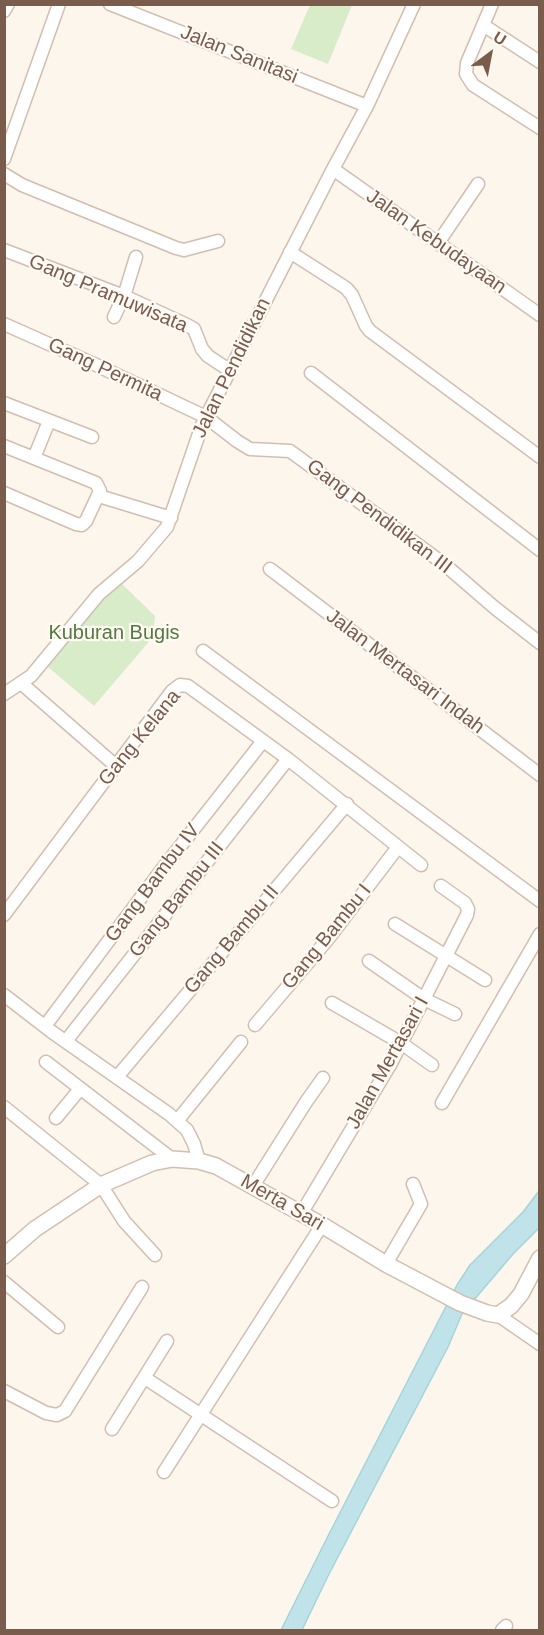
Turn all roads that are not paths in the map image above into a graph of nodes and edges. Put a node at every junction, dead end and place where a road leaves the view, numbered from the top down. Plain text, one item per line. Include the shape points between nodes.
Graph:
1 (8, 4) edge
2 (59, 4) edge
3 (110, 4) edge
4 (414, 4) edge
5 (492, 4) edge
6 (4, 10) edge
7 (483, 26) junction
8 (540, 62) edge
9 (367, 106) junction
10 (540, 128) edge
11 (4, 159) edge
12 (333, 169) junction
13 (4, 174) edge
14 (478, 184) dead end
15 (218, 241) dead end
16 (438, 243) junction
17 (4, 250) edge
18 (290, 252) junction
19 (136, 257) dead end
20 (124, 296) junction
21 (540, 315) edge
22 (114, 317) dead end
23 (4, 324) edge
24 (229, 370) junction
25 (311, 373) dead end
26 (4, 403) edge
27 (206, 417) junction
28 (49, 421) junction
29 (92, 438) dead end
30 (4, 446) edge
31 (540, 456) edge
32 (34, 458) junction
33 (4, 493) edge
34 (99, 496) junction
35 (171, 518) junction
36 (540, 550) edge
37 (270, 569) dead end
38 (540, 643) edge
39 (203, 651) dead end
40 (21, 683) junction
41 (6, 692) edge
42 (263, 741) junction
43 (288, 759) junction
44 (116, 766) junction
45 (540, 774) edge
46 (346, 804) junction
47 (398, 847) junction
48 (421, 865) dead end
49 (441, 886) dead end
50 (540, 901) edge
51 (4, 915) edge
52 (395, 924) dead end
53 (540, 934) edge
54 (446, 955) junction
55 (369, 961) dead end
56 (485, 980) dead end
57 (4, 995) edge
58 (424, 999) junction
59 (332, 1003) dead end
60 (454, 1014) dead end
61 (255, 1025) dead end
62 (45, 1026) junction
63 (66, 1041) junction
64 (241, 1042) dead end
65 (401, 1043) junction
66 (46, 1062) dead end
67 (432, 1065) dead end
68 (117, 1077) junction
69 (323, 1078) dead end
70 (80, 1089) junction
71 (442, 1103) dead end
72 (4, 1107) edge
73 (56, 1118) dead end
74 (177, 1121) junction
75 (172, 1159) junction
76 (199, 1161) junction
77 (413, 1184) dead end
78 (101, 1185) junction
79 (253, 1186) junction
80 (301, 1214) junction
81 (322, 1225) junction
82 (155, 1255) dead end
83 (4, 1256) edge
84 (540, 1258) edge
85 (386, 1264) junction
86 (4, 1281) edge
87 (142, 1287) dead end
88 (498, 1315) junction
89 (58, 1327) dead end
90 (167, 1341) dead end
91 (540, 1344) edge
92 (145, 1378) junction
93 (4, 1391) edge
94 (201, 1415) junction
95 (112, 1429) dead end
96 (164, 1472) dead end
97 (332, 1502) dead end

1 - 6 street
2 - 11 street
3 - 9 street, Jalan Sanitasi
4 - 9 street, Jalan Pendidikan
5 - 7 street
7 - 8 street
7 - 10 street via 466,74 473,85
9 - 12 street, Jalan Pendidikan
12 - 16 street, Jalan Kebudayaan
12 - 18 street, Jalan Pendidikan
13 - 15 street via 176,248 184,250
14 - 16 street
16 - 21 street, Jalan Kebudayaan
17 - 20 street, Gang Pramuwisata
18 - 24 street, Jalan Pendidikan
18 - 31 street via 346,288 370,331
19 - 20 street
20 - 22 street
20 - 24 street, Gang Pramuwisata via 194,328 202,349
23 - 27 street, Gang Permita
24 - 27 street, Jalan Pendidikan
25 - 36 street
26 - 28 street
27 - 35 street, Jalan Pendidikan
27 - 38 street, Gang Pendidikan III via 250,449 290,451 444,564
28 - 29 street
28 - 32 street
30 - 32 street
32 - 34 street via 96,483
33 - 34 street via 82,525
34 - 35 street
35 - 40 street, Jalan Pendidikan via 144,554 99,594 47,659
37 - 45 street, Jalan Mertasari Indah
39 - 50 street
40 - 41 street, Jalan Pendidikan
40 - 44 street
42 - 43 street, Gang Kelana
42 - 44 street, Gang Kelana via 189,686 180,685
42 - 62 street, Gang Bambu IV
43 - 46 street, Gang Kelana
43 - 63 street, Gang Bambu III
44 - 51 street, Gang Kelana
46 - 47 street, Gang Kelana
46 - 68 street, Gang Bambu II
47 - 48 street, Gang Kelana
47 - 61 street, Gang Bambu I via 328,939
49 - 54 street, Jalan Mertasari I via 468,909
52 - 54 street
53 - 71 street
54 - 56 street
54 - 58 street, Jalan Mertasari I
55 - 58 street
57 - 62 street
58 - 60 street
58 - 65 street, Jalan Mertasari I
59 - 65 street
62 - 63 street
63 - 68 street
64 - 74 street
65 - 67 street
65 - 80 street, Jalan Mertasari I
66 - 70 street
68 - 74 street
69 - 79 street
70 - 73 street
70 - 75 street
72 - 78 street
74 - 76 street via 187,1130
75 - 76 street, Merta Sari
75 - 78 street, Merta Sari via 152,1163
76 - 79 street, Merta Sari
77 - 85 street via 421,1204
78 - 82 street via 123,1221
78 - 83 street, Merta Sari via 35,1229
79 - 80 street, Merta Sari
80 - 81 street, Merta Sari
81 - 85 street, Merta Sari
81 - 94 street
84 - 88 street via 521,1293
85 - 88 street, Merta Sari via 471,1308
86 - 89 street
87 - 93 street via 64,1411 57,1415 46,1413
88 - 91 street
90 - 92 street
92 - 94 street
92 - 95 street
94 - 96 street
94 - 97 street

